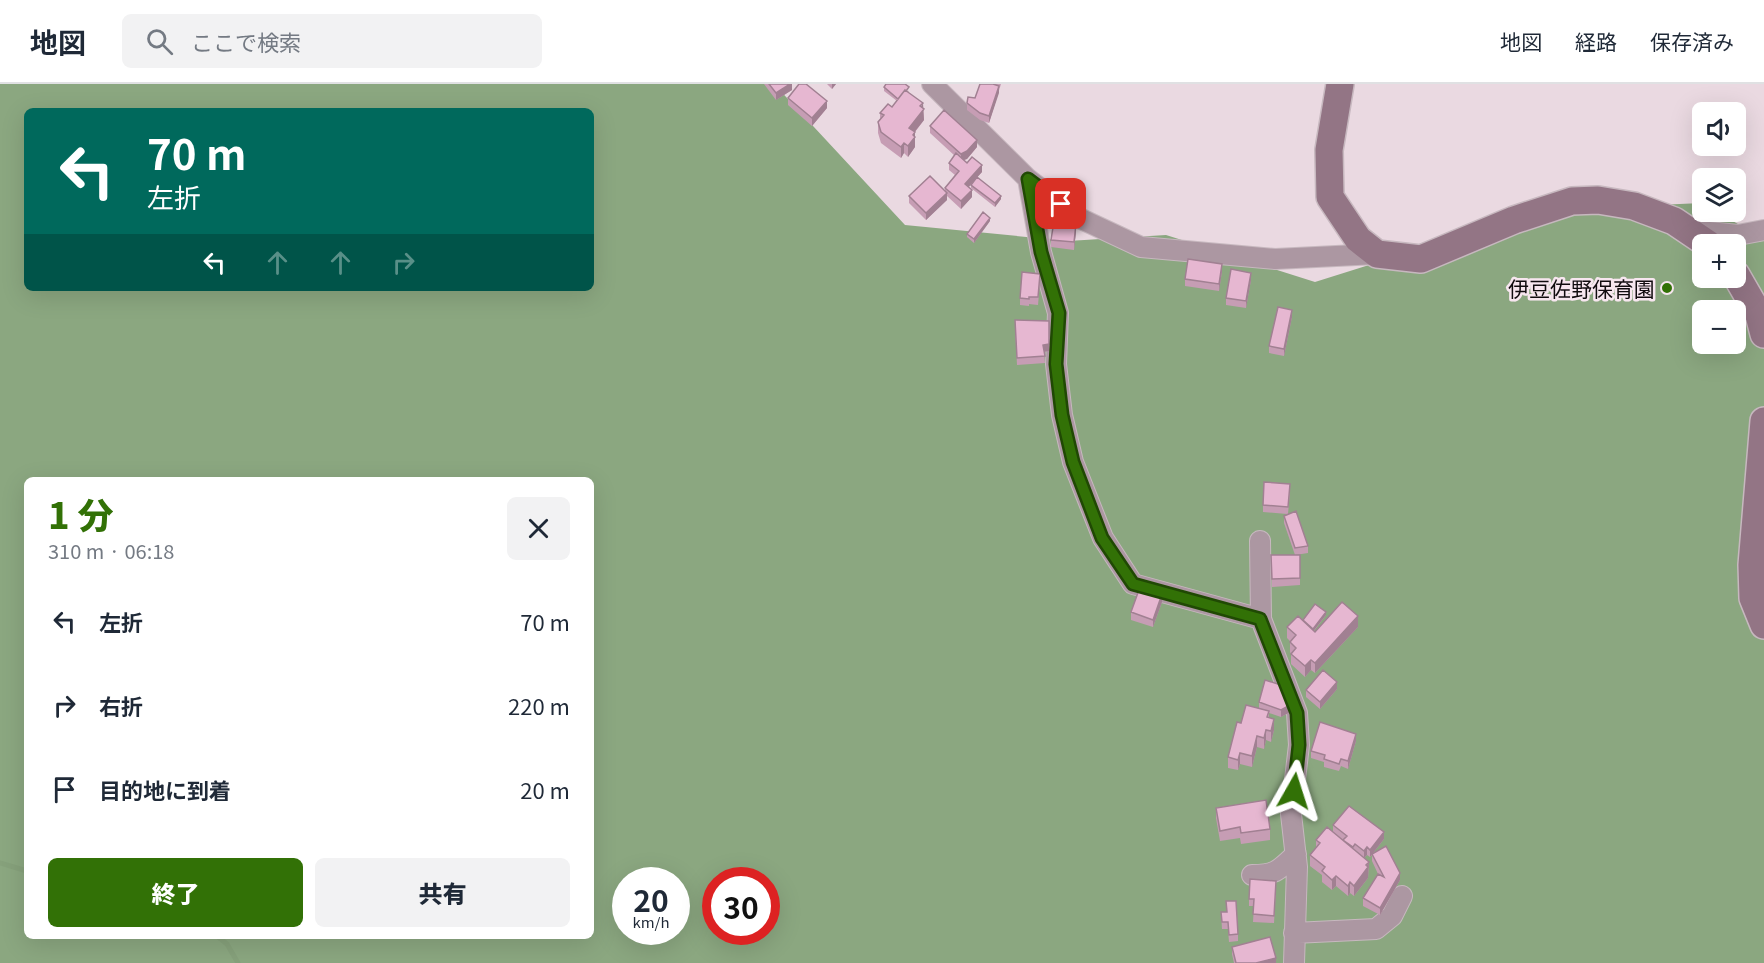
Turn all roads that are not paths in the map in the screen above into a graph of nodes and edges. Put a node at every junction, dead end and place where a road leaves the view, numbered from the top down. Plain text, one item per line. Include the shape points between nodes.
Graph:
1 (932, 84) edge
2 (1340, 84) edge
3 (1028, 179) junction
4 (1764, 230) edge
5 (1693, 234) edge
6 (1743, 234) edge
7 (1377, 254) junction
8 (1743, 288) edge
9 (1764, 334) edge
10 (1764, 420) edge
11 (1260, 541) dead end
12 (1260, 619) junction
13 (1764, 625) edge
14 (1296, 854) junction
15 (1252, 875) dead end
16 (1402, 896) dead end
17 (1294, 933) junction
18 (1294, 963) edge

1 - 3 street
2 - 7 street via 1329,150 1330,197 1358,239
3 - 7 street via 1077,217 1141,247 1275,259
3 - 12 street via 1041,252 1059,313 1056,364 1062,415 1073,462 1102,538 1133,584
4 - 6 street
5 - 7 street via 1674,221 1634,206 1598,200 1572,201 1514,220 1421,259
8 - 9 street via 1759,315
10 - 13 street via 1752,565 1753,598
11 - 12 street
12 - 14 street via 1297,713 1299,745 1292,814
14 - 15 street via 1270,875
14 - 17 street
16 - 17 street via 1392,916 1376,929
17 - 18 street

